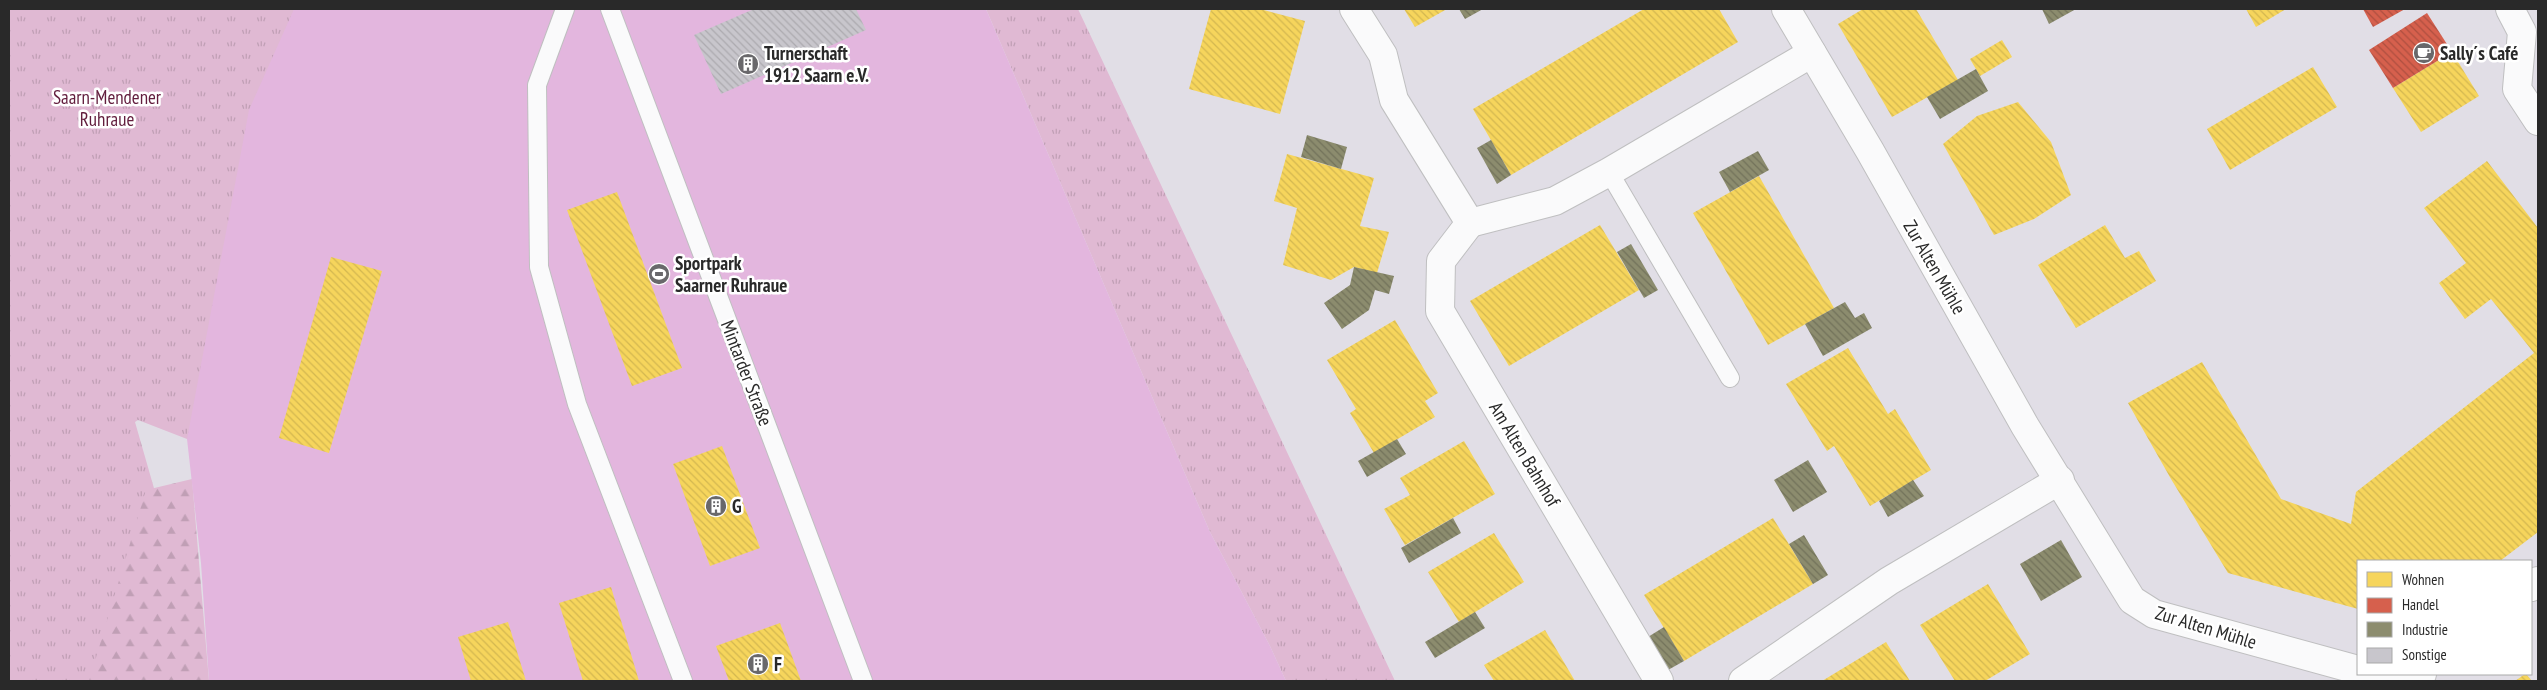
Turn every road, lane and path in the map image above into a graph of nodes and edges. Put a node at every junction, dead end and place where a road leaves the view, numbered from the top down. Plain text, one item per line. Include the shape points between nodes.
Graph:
1 (565, 9) edge
2 (610, 9) edge
3 (1354, 9) edge
4 (1786, 9) edge
5 (2510, 9) edge
6 (1812, 53) junction
7 (2538, 120) edge
8 (1609, 172) junction
9 (1470, 224) junction
10 (1730, 378) dead end
11 (2060, 480) junction
12 (2357, 670) edge
13 (2375, 675) edge
14 (683, 681) edge
15 (862, 681) edge
16 (1659, 681) edge
17 (1743, 681) edge
18 (2399, 681) edge

1 - 14 lane via 537,85 540,266 577,404
2 - 15 lane, Mintarder Straße
3 - 9 street via 1383,55 1394,100
4 - 6 street, Zur Alten Mühle
5 - 7 street via 2522,32 2517,89
6 - 8 street
6 - 11 street, Zur Alten Mühle via 2021,418
8 - 9 street via 1555,201
8 - 10 lane
9 - 16 street, Am Alten Bahnhof via 1441,261 1440,311
11 - 12 street, Zur Alten Mühle via 2132,600 2154,614
11 - 17 street via 1889,581
13 - 18 street

